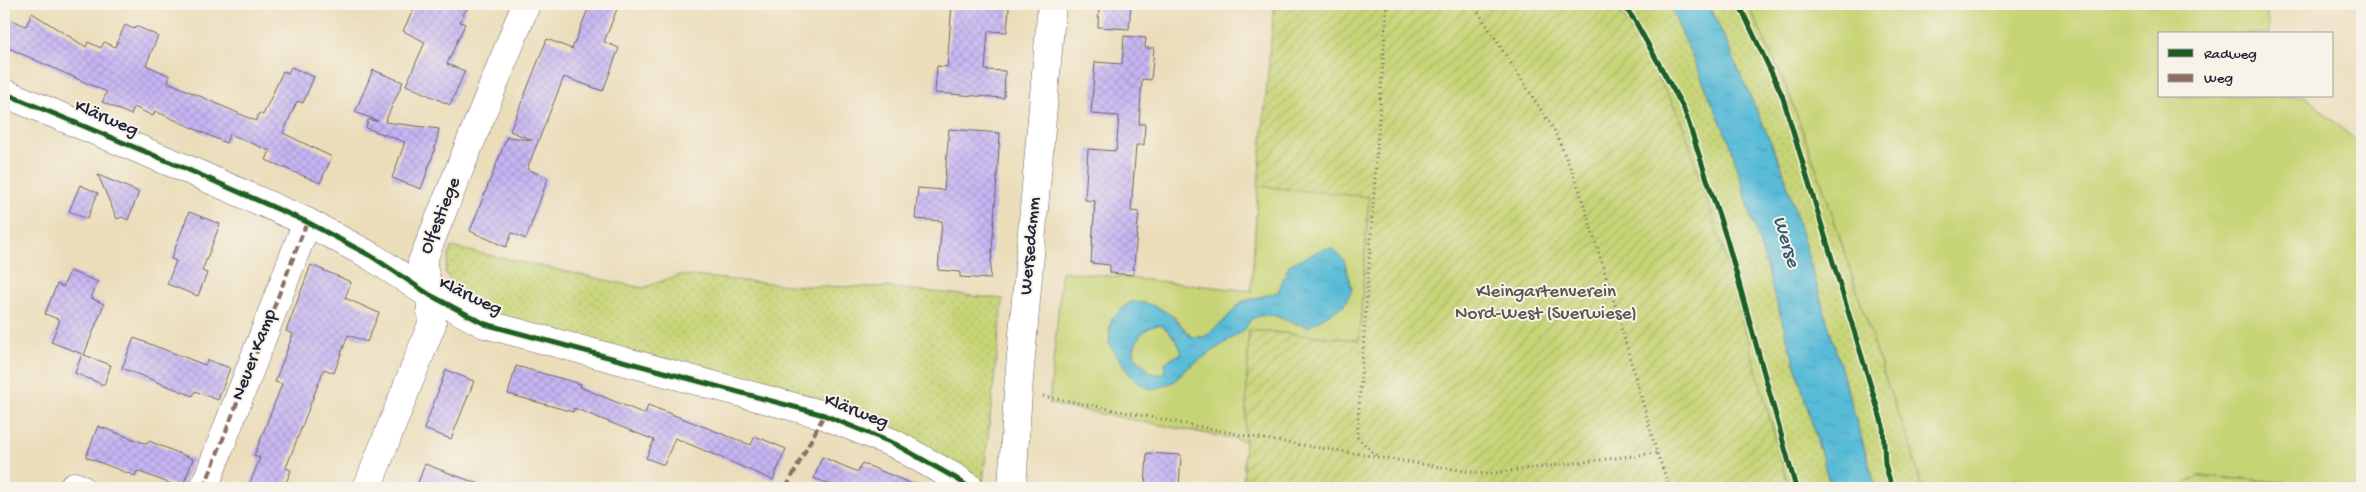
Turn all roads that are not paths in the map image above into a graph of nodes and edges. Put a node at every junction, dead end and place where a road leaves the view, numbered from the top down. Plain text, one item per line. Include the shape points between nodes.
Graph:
1 (526, 4) edge
2 (1052, 4) edge
3 (4, 94) edge
4 (306, 222) junction
5 (430, 296) junction
6 (73, 488) edge
7 (80, 488) edge
8 (204, 488) edge
9 (367, 488) edge
10 (970, 488) edge
11 (1012, 488) edge

1 - 5 street, Olfestiege via 422,262
2 - 11 street, Wersedamm
3 - 4 street, Klärweg
4 - 5 street, Klärweg via 371,256
4 - 8 street, Neuer Kamp
5 - 9 street, Olfestiege via 432,324
5 - 10 street, Klärweg via 485,324 824,414 895,444
6 - 7 street

